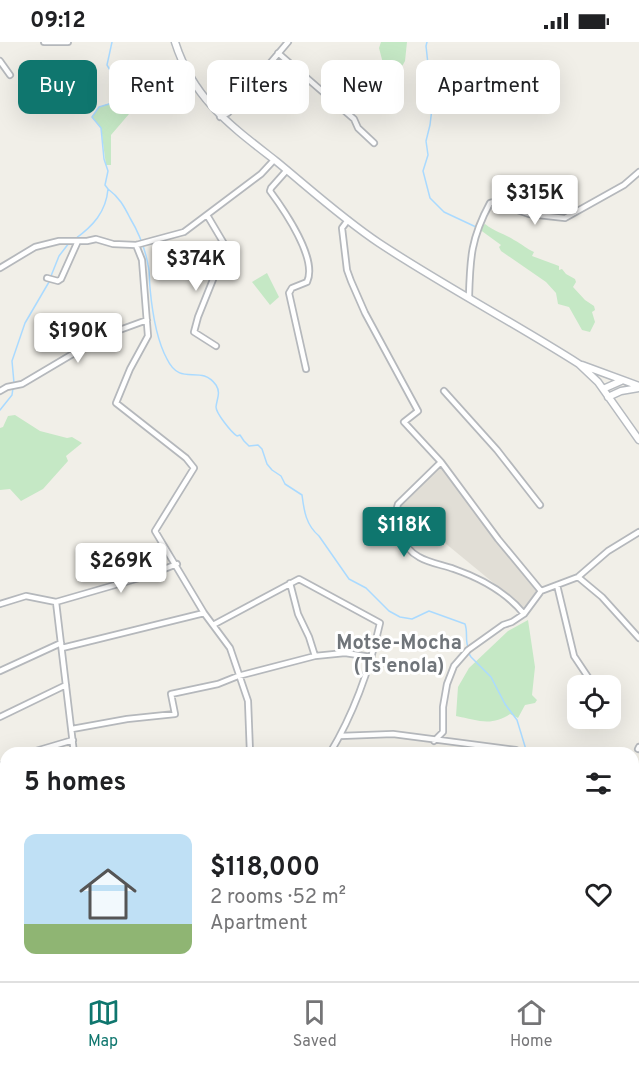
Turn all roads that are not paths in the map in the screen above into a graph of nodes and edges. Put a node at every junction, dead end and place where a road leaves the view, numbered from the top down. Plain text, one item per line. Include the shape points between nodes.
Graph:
1 (44, 42) edge
2 (68, 42) edge
3 (175, 42) edge
4 (288, 42) edge
5 (278, 53) junction
6 (0, 61) edge
7 (10, 75) dead end
8 (220, 117) junction
9 (374, 143) dead end
10 (274, 160) junction
11 (286, 170) junction
12 (639, 172) edge
13 (207, 215) junction
14 (348, 220) junction
15 (78, 241) junction
16 (138, 244) junction
17 (0, 268) edge
18 (47, 278) dead end
19 (469, 297) junction
20 (147, 320) junction
21 (216, 346) dead end
22 (579, 364) junction
23 (306, 369) dead end
24 (623, 381) junction
25 (639, 387) edge
26 (603, 389) junction
27 (0, 391) edge
28 (444, 391) dead end
29 (608, 397) junction
30 (639, 440) edge
31 (441, 462) junction
32 (540, 505) dead end
33 (639, 532) edge
34 (177, 564) junction
35 (578, 576) junction
36 (290, 583) junction
37 (557, 585) junction
38 (541, 591) junction
39 (56, 602) junction
40 (0, 604) edge
41 (204, 613) junction
42 (524, 614) junction
43 (213, 625) junction
44 (639, 638) edge
45 (62, 646) junction
46 (315, 656) junction
47 (371, 657) junction
48 (0, 671) edge
49 (587, 675) edge
50 (238, 676) junction
51 (66, 685) junction
52 (0, 717) edge
53 (72, 729) junction
54 (340, 736) junction
55 (73, 740) junction
56 (434, 741) junction
57 (49, 747) edge
58 (74, 747) edge
59 (250, 747) edge
60 (334, 747) edge
61 (489, 747) edge

1 - 2 street
3 - 8 main road via 185,70
4 - 5 street
5 - 8 street via 228,113
5 - 9 street via 354,119
6 - 7 street
8 - 10 main road
10 - 11 main road
10 - 13 street
11 - 14 main road
11 - 23 street via 270,191 302,241 308,263 307,282 289,293
12 - 19 street via 624,185 565,218 529,214 490,203 472,246
13 - 16 street via 184,232
13 - 21 street via 226,247 194,332
14 - 19 main road
14 - 31 street via 342,228 351,281 418,411 404,422
15 - 16 street
15 - 17 street via 35,247
15 - 18 street via 61,279
16 - 20 street
19 - 22 main road
20 - 27 street via 104,336 22,384
20 - 34 street via 148,336 116,403 195,468 155,531
22 - 24 main road
22 - 26 main road
24 - 25 main road
24 - 26 main road
25 - 29 main road
26 - 29 main road
28 - 32 street
29 - 30 main road
31 - 38 street
31 - 42 street via 398,504 395,513 402,538 417,556 495,588
33 - 35 street
34 - 39 street
34 - 41 street
35 - 37 street
35 - 44 street
36 - 43 street
36 - 46 street
36 - 47 street via 303,580 380,623
37 - 38 street
37 - 49 street via 574,656
38 - 42 street
39 - 40 street via 26,596
39 - 45 street
41 - 43 street
41 - 45 street
42 - 56 street via 468,650 454,666 443,706 443,732
43 - 50 street via 230,648
45 - 48 street
45 - 51 street
46 - 47 street via 345,653
46 - 50 street
47 - 54 street
50 - 53 street via 171,694 175,714
50 - 59 street via 248,701
51 - 52 street
51 - 53 street
53 - 55 street
54 - 56 street via 382,734
54 - 60 street
55 - 57 street
55 - 58 street
56 - 61 street

